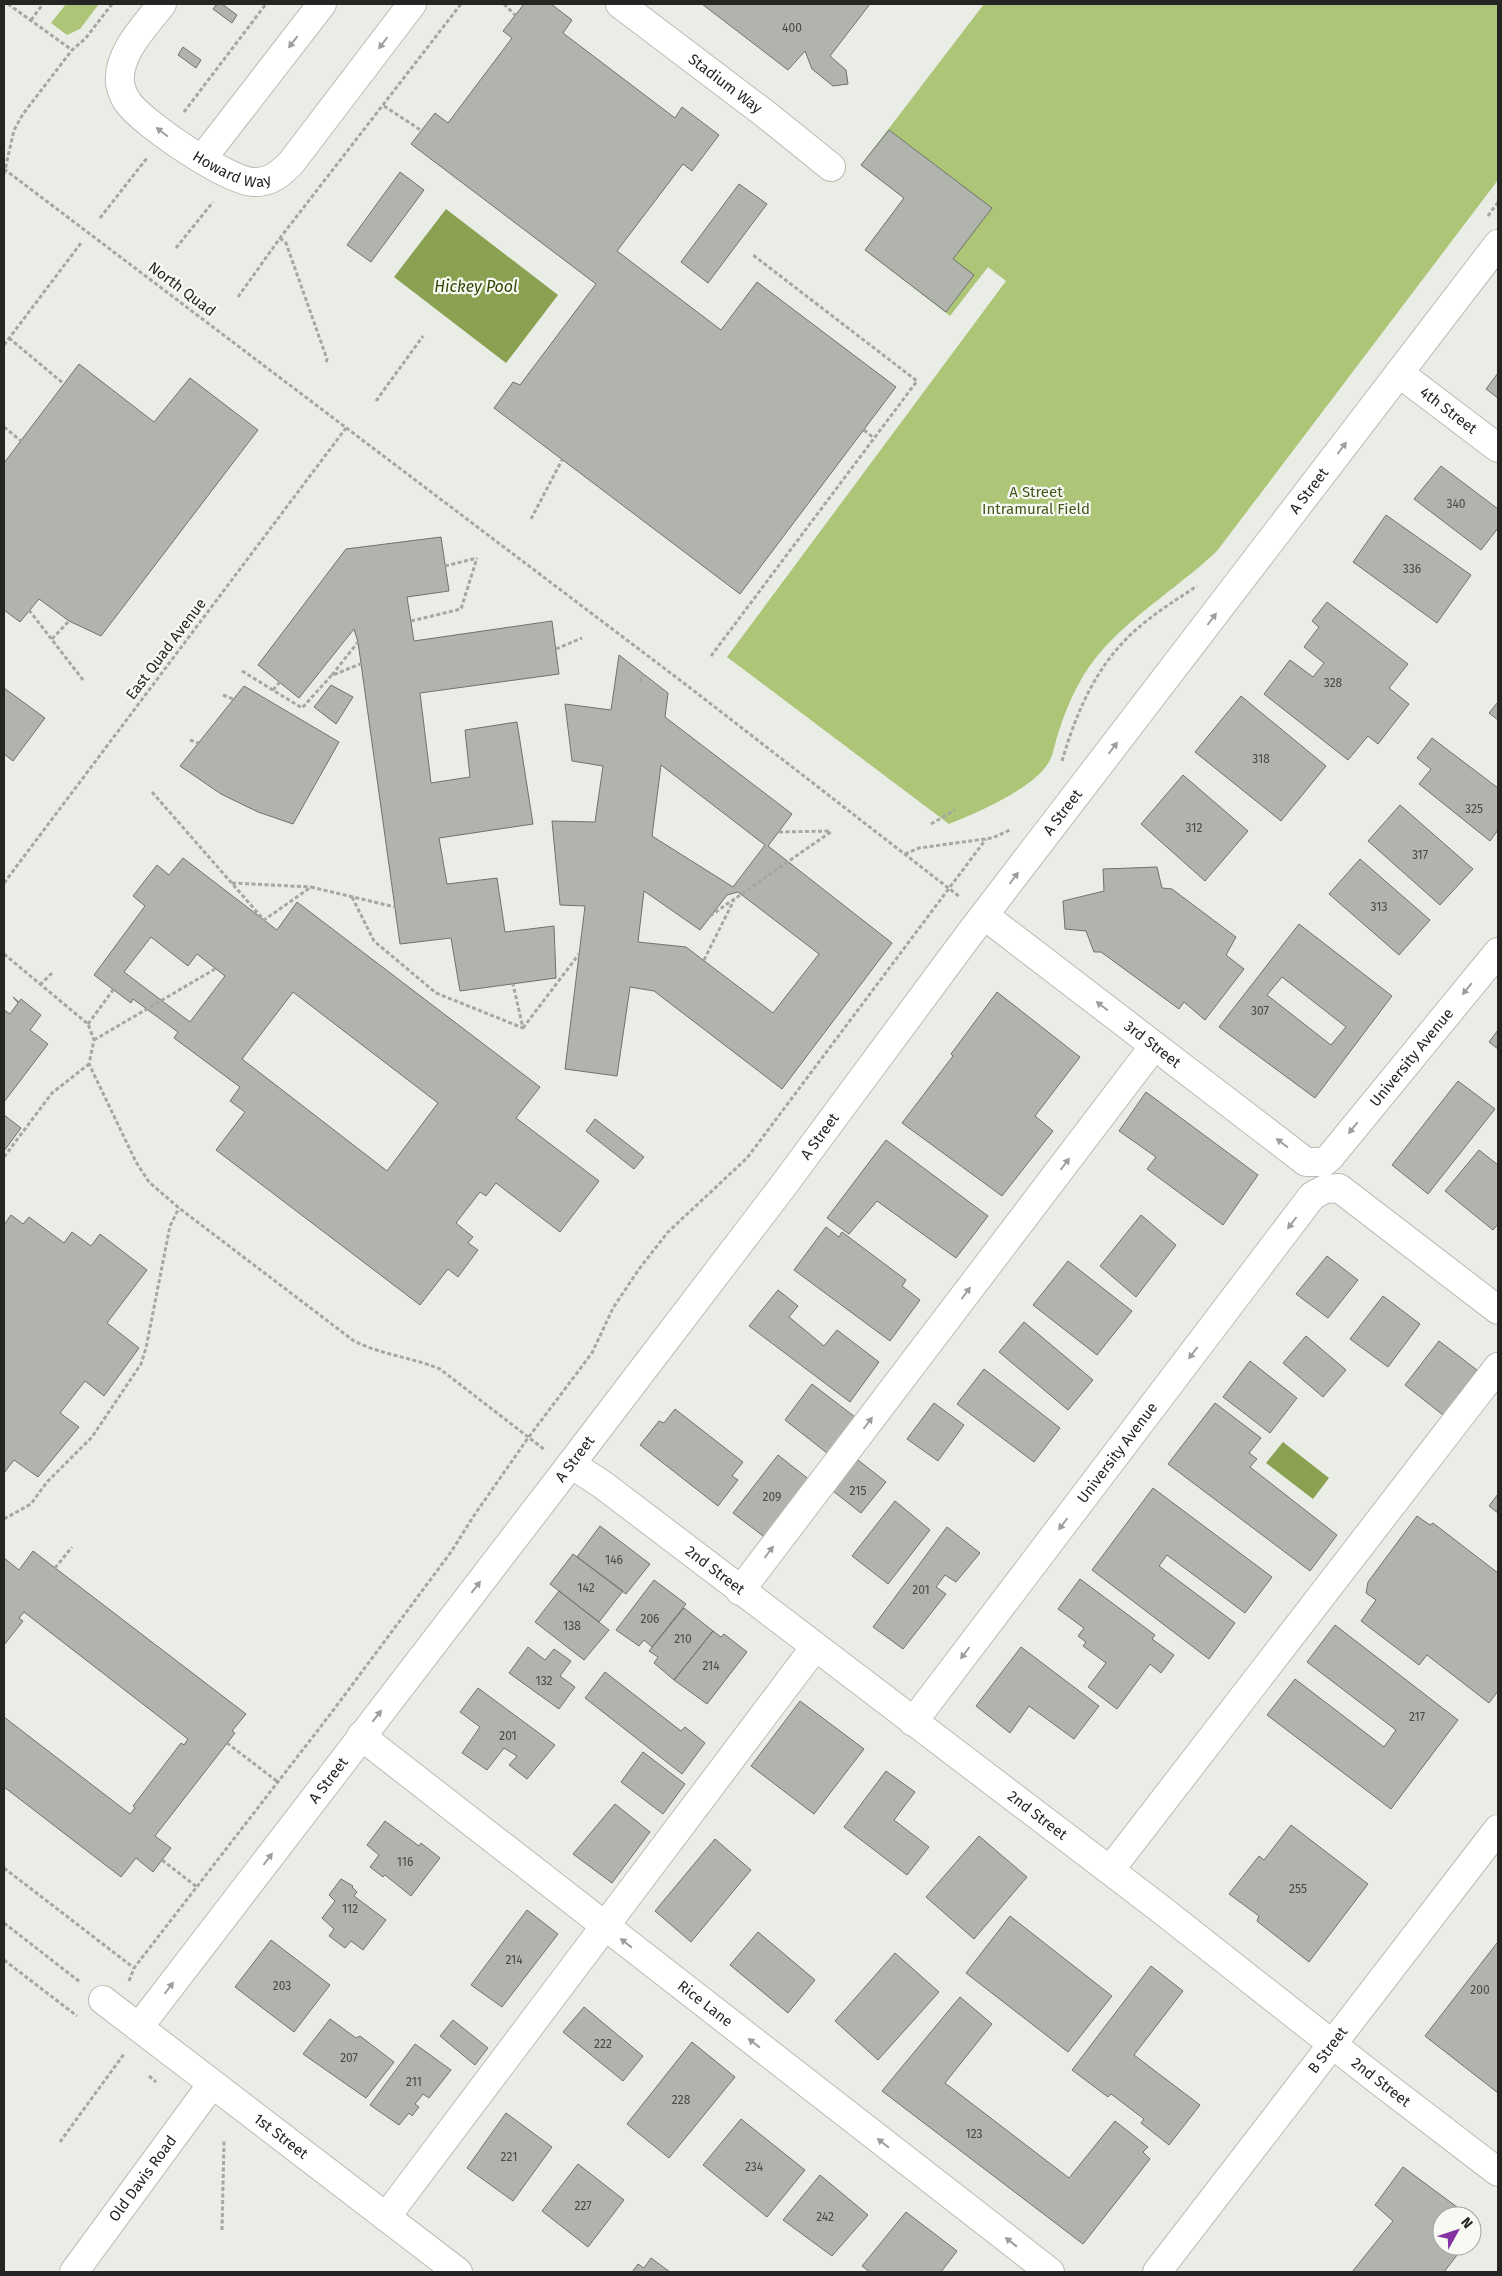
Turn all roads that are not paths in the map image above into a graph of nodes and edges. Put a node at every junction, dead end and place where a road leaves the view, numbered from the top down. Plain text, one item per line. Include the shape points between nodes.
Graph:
1 (162, 4) edge
2 (322, 4) edge
3 (412, 4) edge
4 (620, 4) edge
5 (202, 159) junction
6 (831, 167) dead end
7 (1498, 244) edge
8 (1399, 373) junction
9 (1498, 448) edge
10 (985, 916) junction
11 (1498, 952) edge
12 (1154, 1046) junction
13 (1324, 1162) joint
14 (1498, 1310) edge
15 (1498, 1366) edge
16 (572, 1464) junction
17 (740, 1591) junction
18 (815, 1647) junction
19 (913, 1722) junction
20 (361, 1736) junction
21 (1498, 1829) edge
22 (1110, 1870) junction
23 (604, 1926) junction
24 (103, 2000) road end
25 (140, 2026) junction
26 (1332, 2045) junction
27 (212, 2084) junction
28 (1498, 2172) edge
29 (386, 2217) junction
30 (74, 2272) edge
31 (458, 2272) edge
32 (1050, 2272) edge
33 (1158, 2272) edge

5 -> 1 street, Howard Way via 138,114 126,101 120,83 122,63 132,43
2 -> 5 street
3 -> 5 street, Howard Way via 280,174 269,181 253,182 233,176
4 - 6 street, Stadium Way
7 - 8 street, A Street
8 - 9 street, 4th Street
10 -> 8 street, A Street
12 -> 10 street, 3rd Street
10 - 16 street, A Street
11 -> 13 street, University Avenue
13 -> 12 street, 3rd Street via 1306,1162
17 -> 12 street
14 -> 19 street, University Avenue via 1339,1188 1325,1189 1312,1196
15 - 22 street
16 - 17 street, 2nd Street
20 -> 16 street, A Street
17 - 18 street, 2nd Street
18 - 19 street, 2nd Street
18 - 23 street
19 - 22 street, 2nd Street
20 - 23 street, Rice Lane
25 -> 20 street, A Street
21 - 26 street, B Street
22 - 26 street, 2nd Street
23 - 29 street
32 -> 23 street, Rice Lane
24 - 25 street, 1st Street
25 - 27 street, 1st Street
26 - 28 street, 2nd Street
26 - 33 street, B Street
27 - 29 street, 1st Street
27 - 30 street, Old Davis Road
29 - 31 street, 1st Street

